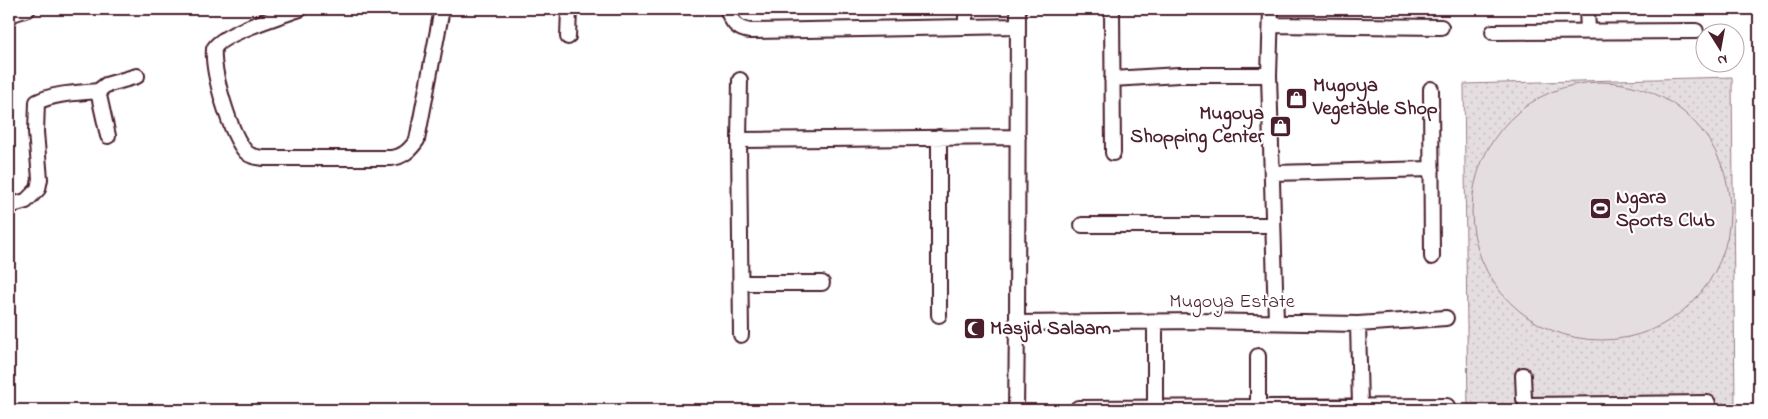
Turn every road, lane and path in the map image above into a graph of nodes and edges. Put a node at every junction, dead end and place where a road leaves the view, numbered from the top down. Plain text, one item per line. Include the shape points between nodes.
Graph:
1 (28, 9) edge
2 (300, 9) edge
3 (442, 9) edge
4 (569, 9) edge
5 (727, 9) edge
6 (966, 9) edge
7 (1018, 9) edge
8 (1112, 9) edge
9 (1270, 9) edge
10 (1587, 9) edge
11 (9, 15) edge
12 (1271, 25) junction
13 (966, 26) junction
14 (1018, 26) junction
15 (1441, 27) dead end
16 (1588, 31) junction
17 (1696, 31) dead end
18 (1493, 32) dead end
19 (568, 37) dead end
20 (1269, 75) junction
21 (137, 76) dead end
22 (1112, 79) junction
23 (740, 80) dead end
24 (1431, 88) dead end
25 (98, 91) junction
26 (108, 136) dead end
27 (939, 137) junction
28 (1018, 137) junction
29 (739, 140) junction
30 (1113, 153) dead end
31 (1432, 169) junction
32 (1273, 173) junction
33 (9, 206) edge
34 (1082, 225) dead end
35 (1272, 225) junction
36 (1432, 257) dead end
37 (741, 283) junction
38 (822, 283) dead end
39 (939, 315) dead end
40 (1446, 318) dead end
41 (1155, 322) junction
42 (1276, 322) junction
43 (1017, 323) junction
44 (1358, 324) junction
45 (741, 335) dead end
46 (1258, 356) dead end
47 (1523, 376) dead end
48 (1708, 403) dead end
49 (1258, 406) junction
50 (1360, 406) junction
51 (1447, 406) dead end
52 (1154, 407) junction
53 (1544, 407) edge
54 (1078, 408) dead end
55 (1016, 410) edge

1 - 11 street
2 - 3 street via 220,41 214,49 216,77 232,124 241,144 253,156 397,158 409,151 418,135
4 - 19 street
5 - 13 street via 735,25 750,31
6 - 13 street
7 - 14 street
8 - 22 street
9 - 12 street
10 - 16 street
12 - 15 street
12 - 20 street
13 - 14 street
14 - 28 street
16 - 17 street
16 - 18 street
20 - 22 street
20 - 32 street
21 - 25 street via 106,85
22 - 30 street
23 - 29 street
24 - 31 street
25 - 26 street
25 - 33 street via 37,102 38,189 26,201
27 - 28 street
27 - 29 street
27 - 39 street
28 - 43 street
29 - 37 street
31 - 32 street
31 - 36 street
32 - 35 street
34 - 35 street
35 - 42 street
37 - 38 street
37 - 45 street
40 - 44 street, Mugoya Estate
41 - 42 street, Mugoya Estate
41 - 43 street, Mugoya Estate
41 - 52 street
42 - 44 street, Mugoya Estate
43 - 55 street
44 - 50 street
46 - 49 street
47 - 53 street via 1527,405
48 - 53 street
49 - 50 street
49 - 52 street
50 - 51 street
52 - 54 street

